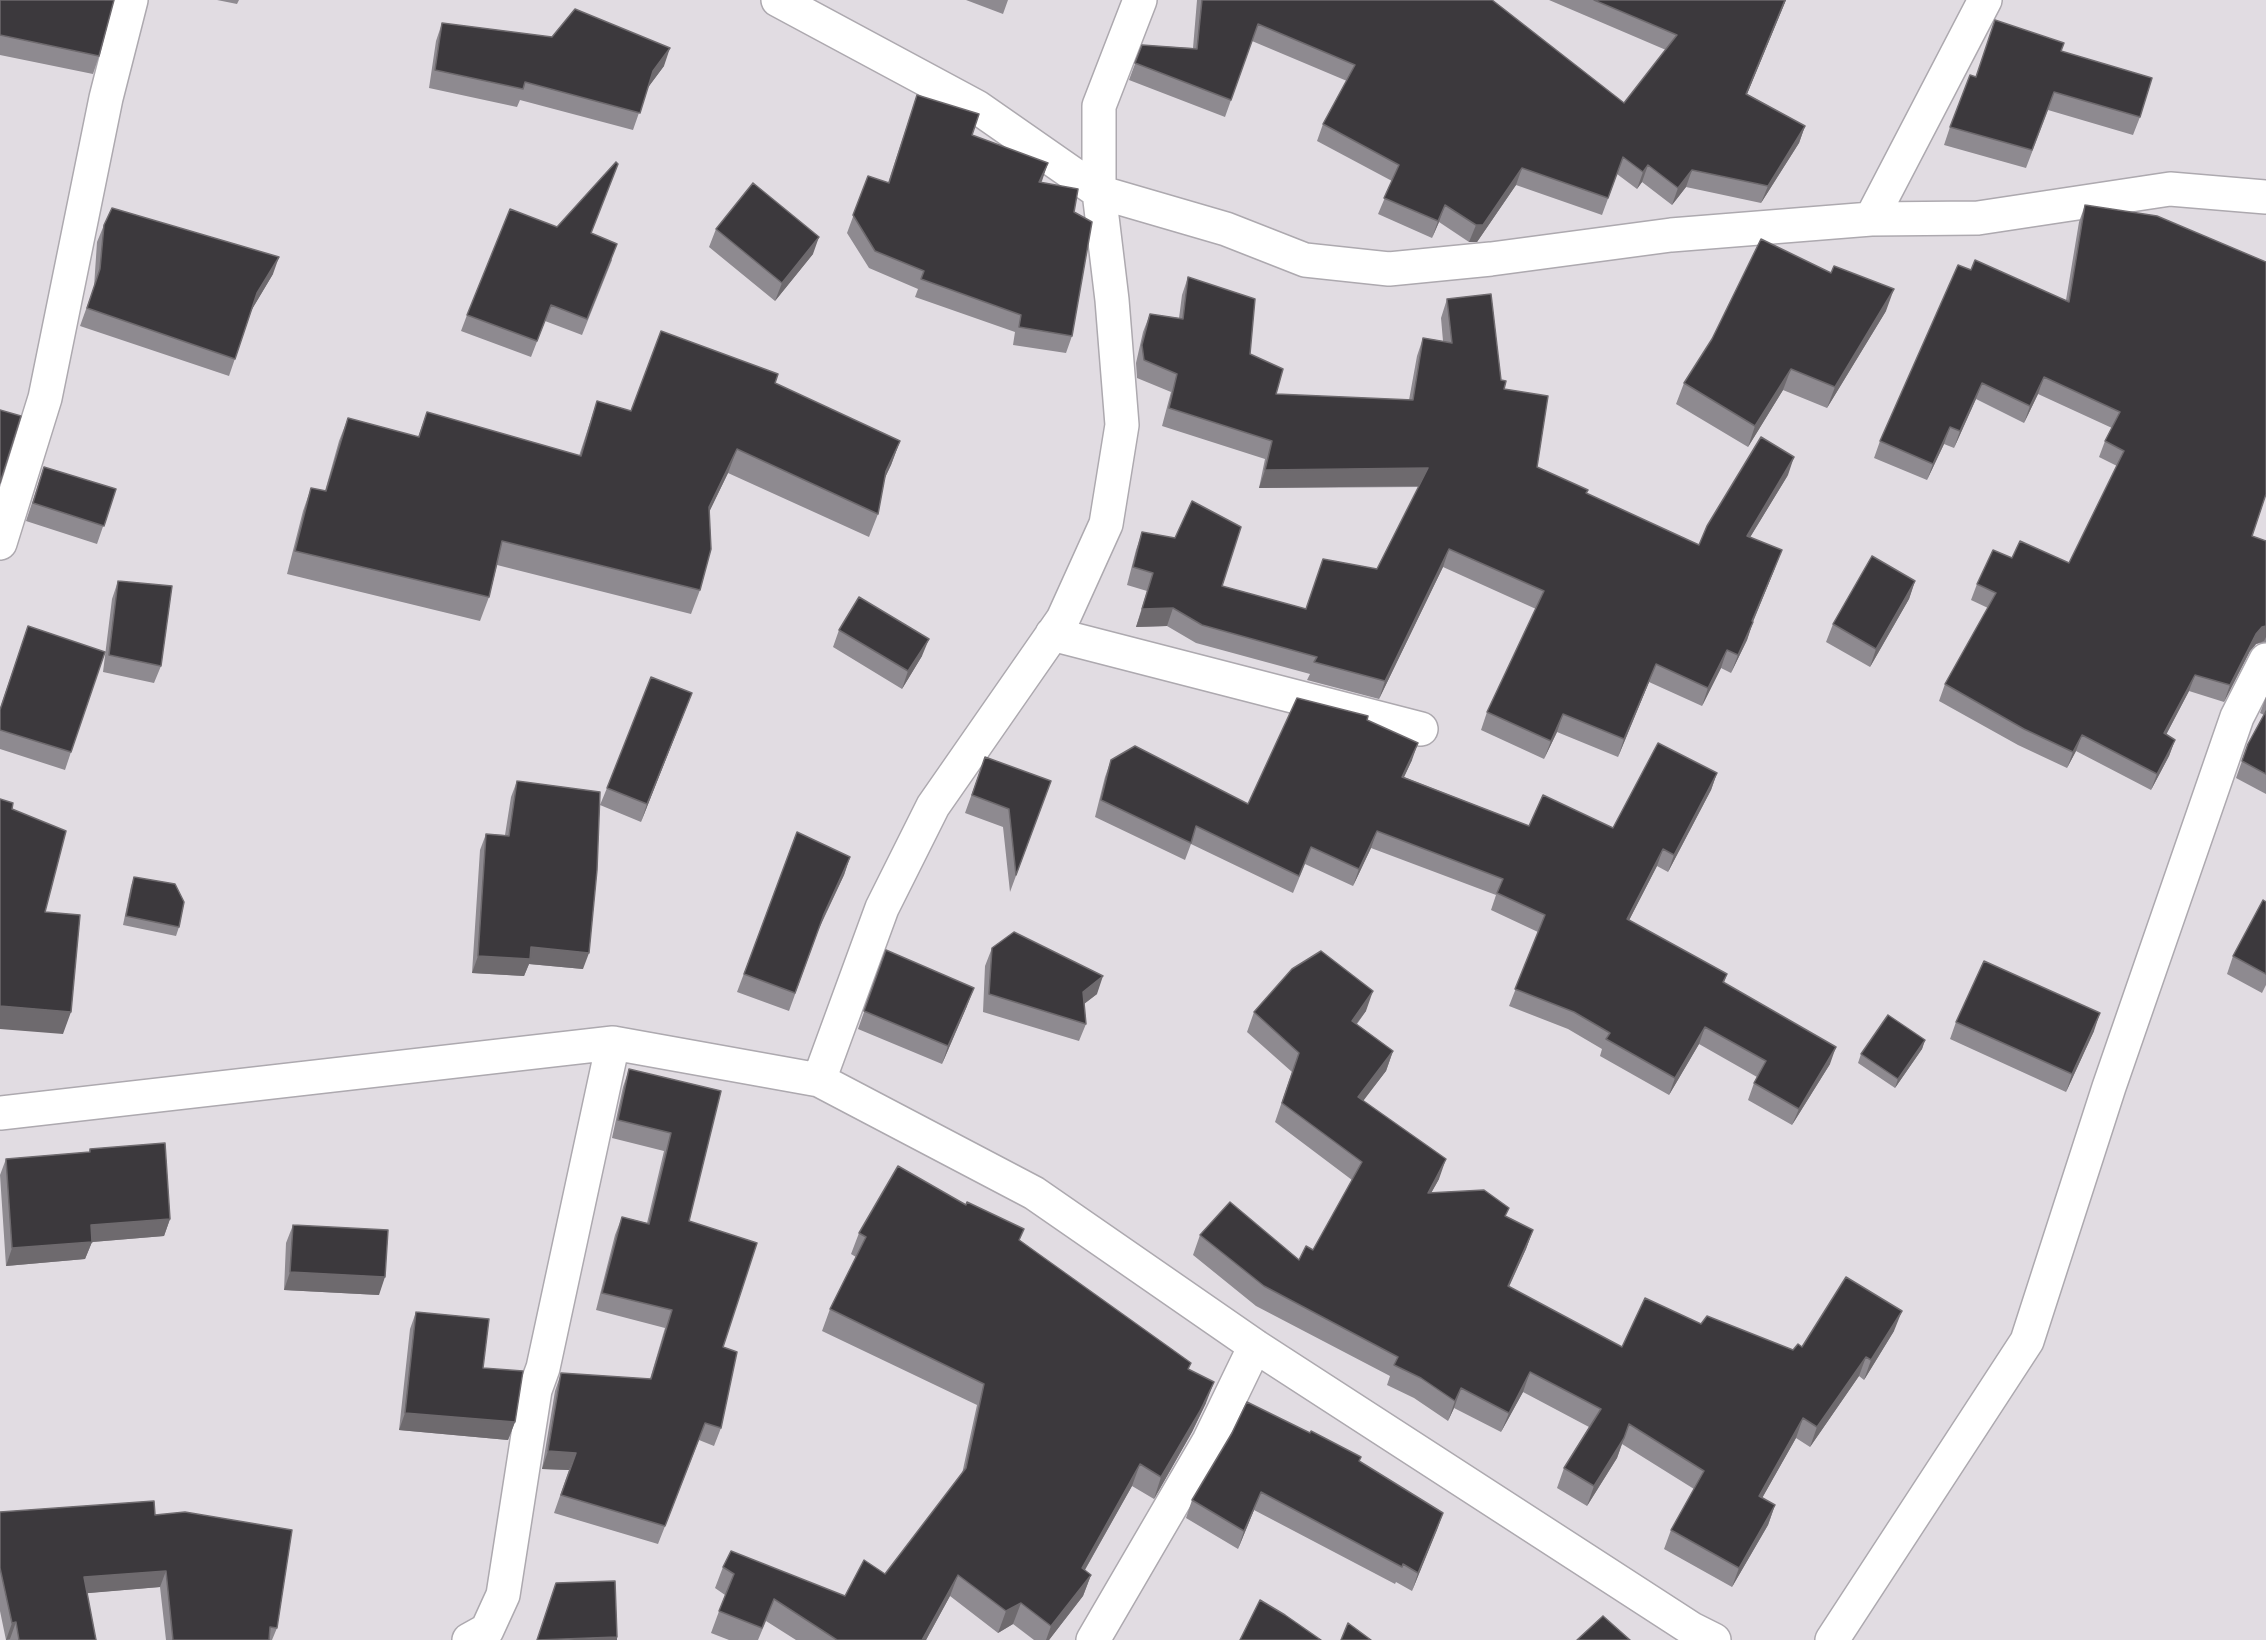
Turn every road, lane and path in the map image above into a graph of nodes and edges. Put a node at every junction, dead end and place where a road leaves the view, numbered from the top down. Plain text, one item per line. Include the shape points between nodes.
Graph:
1 (131, 0) edge
2 (778, 0) edge
3 (1140, 0) edge
4 (1985, 0) edge
5 (1099, 192) junction
6 (2266, 197) edge
7 (1871, 219) junction
8 (0, 543) edge
9 (1053, 634) junction
10 (2266, 660) edge
11 (1421, 729) dead end
12 (613, 1042) junction
13 (819, 1080) junction
14 (0, 1113) edge
15 (1255, 1346) junction
16 (469, 1640) edge
17 (1093, 1640) edge
18 (1714, 1640) edge
19 (1832, 1640) edge

1 - 8 street via 106,98 45,398
2 - 5 street via 978,107
3 - 5 street via 1100,106
4 - 7 street
5 - 7 street via 1226,229 1305,260 1389,269 1491,260 1671,235
5 - 9 street via 1122,424 1106,524
6 - 7 street via 2170,189 1978,218
9 - 11 street
9 - 13 street via 933,806 882,908
10 - 19 street via 2234,729 2109,1087 2027,1341
12 - 13 street
12 - 14 street
12 - 16 street via 535,1390 503,1594 487,1629
13 - 15 street via 1034,1193
15 - 17 street via 1209,1441
15 - 18 street

